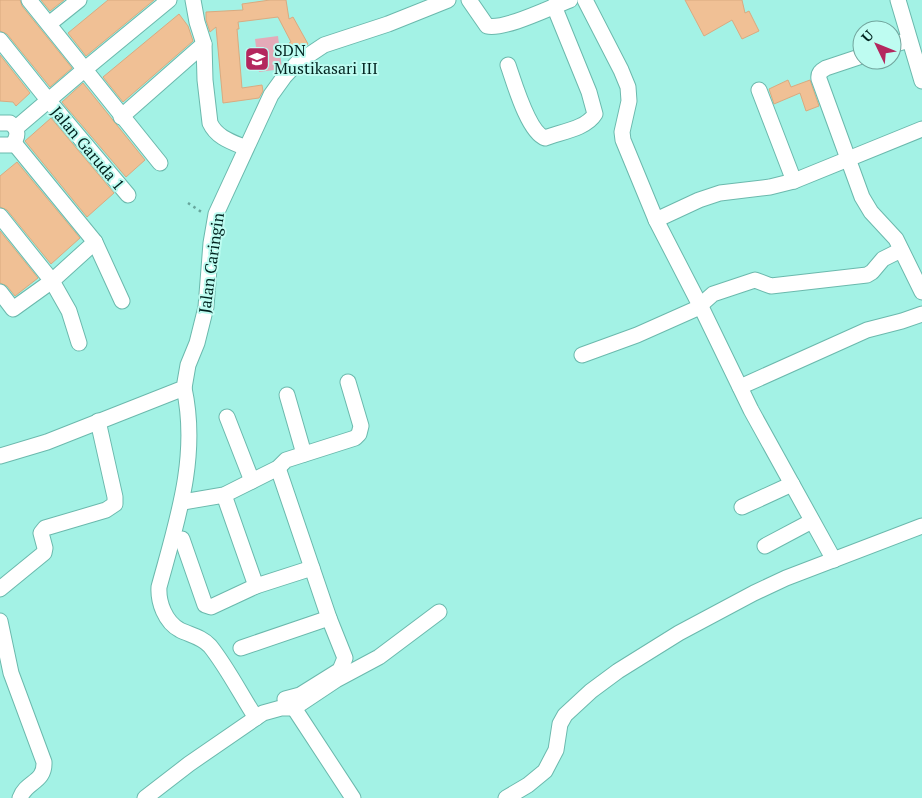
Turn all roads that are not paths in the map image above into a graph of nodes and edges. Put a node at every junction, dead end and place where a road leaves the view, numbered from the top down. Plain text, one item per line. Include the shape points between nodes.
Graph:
1 (29, 0) edge
2 (79, 0) edge
3 (169, 0) edge
4 (193, 0) edge
5 (448, 0) edge
6 (469, 0) edge
7 (570, 0) edge
8 (585, 0) edge
9 (898, 0) edge
10 (554, 6) junction
11 (48, 24) junction
12 (0, 40) edge
13 (909, 40) junction
14 (902, 42) edge
15 (204, 44) junction
16 (852, 59) edge
17 (508, 65) dead end
18 (84, 70) junction
19 (922, 81) edge
20 (759, 90) dead end
21 (48, 100) junction
22 (121, 117) junction
23 (0, 124) edge
24 (922, 129) edge
25 (10, 138) edge
26 (246, 148) junction
27 (848, 159) junction
28 (160, 163) dead end
29 (794, 181) junction
30 (128, 195) dead end
31 (0, 216) edge
32 (656, 220) junction
33 (95, 242) junction
34 (901, 250) junction
35 (52, 281) junction
36 (0, 292) edge
37 (922, 292) edge
38 (122, 301) dead end
39 (700, 307) junction
40 (922, 314) edge
41 (79, 343) dead end
42 (582, 355) dead end
43 (348, 382) dead end
44 (740, 387) junction
45 (184, 388) junction
46 (287, 395) dead end
47 (227, 416) dead end
48 (98, 421) junction
49 (304, 454) junction
50 (0, 456) edge
51 (278, 468) junction
52 (252, 481) junction
53 (792, 484) junction
54 (224, 494) junction
55 (183, 502) junction
56 (742, 508) dead end
57 (812, 521) junction
58 (922, 526) edge
59 (182, 539) dead end
60 (766, 546) dead end
61 (834, 560) junction
62 (312, 568) junction
63 (256, 586) junction
64 (0, 589) edge
65 (439, 612) dead end
66 (329, 618) junction
67 (0, 621) edge
68 (241, 648) dead end
69 (290, 704) junction
70 (256, 718) junction
71 (20, 798) edge
72 (145, 798) edge
73 (353, 798) edge
74 (506, 798) edge

1 - 11 street
2 - 11 street
3 - 18 street
4 - 15 street
5 - 26 street, Jalan Caringin via 324,45 306,56 271,95
6 - 10 street via 487,26 493,28
7 - 10 street
8 - 32 street via 628,87 623,140
9 - 13 street
10 - 17 street via 589,92 595,114 591,120 545,138 541,136 530,122
11 - 18 street
12 - 21 street, Jalan Garuda 1
13 - 14 street
13 - 19 street
15 - 22 street
15 - 26 street via 210,123 221,137
16 - 27 street via 826,68 819,75
18 - 21 street
18 - 22 street
20 - 29 street
21 - 25 street
21 - 30 street, Jalan Garuda 1
22 - 28 street
23 - 25 street via 10,123
24 - 27 street
25 - 33 street
26 - 45 street, Jalan Caringin via 215,217 206,307
27 - 29 street
27 - 34 street via 862,197
29 - 32 street via 720,193
31 - 35 street
32 - 39 street
33 - 35 street
33 - 38 street
34 - 37 street
34 - 39 street via 883,259 870,274 771,286 755,280 713,294
35 - 36 street via 13,309
35 - 41 street via 69,311
39 - 42 street via 638,335
39 - 44 street
40 - 44 street via 867,330
43 - 49 street via 361,426 359,434
44 - 53 street
45 - 48 street
45 - 55 street via 190,427
46 - 49 street
47 - 52 street
48 - 50 street via 48,442
48 - 64 street via 115,504 106,510 44,528 41,533 44,553
49 - 51 street via 286,460
51 - 52 street
51 - 62 street
52 - 54 street
53 - 56 street
53 - 57 street
54 - 55 street
54 - 63 street
55 - 70 street via 159,587 160,604 177,628 212,648
57 - 60 street
57 - 61 street
58 - 61 street
59 - 63 street via 205,606 211,607
61 - 74 street via 786,578 715,613 598,686 565,715 560,724 556,750 545,771
62 - 63 street
62 - 66 street
65 - 69 street via 379,657
66 - 68 street
66 - 69 street via 345,658 340,670
67 - 71 street via 11,673 44,762 40,777 24,789
69 - 70 street
69 - 73 street
70 - 72 street

